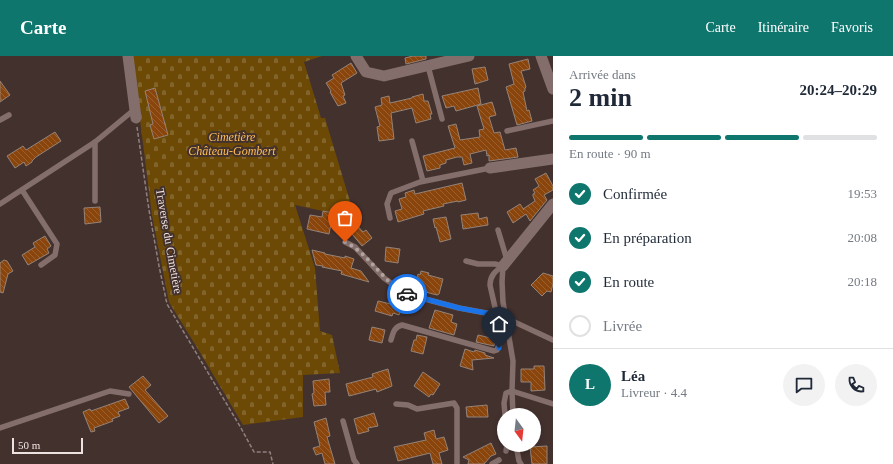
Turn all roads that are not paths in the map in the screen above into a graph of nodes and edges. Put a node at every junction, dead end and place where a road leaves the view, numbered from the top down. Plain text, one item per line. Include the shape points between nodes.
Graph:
1 (128, 56) edge
2 (356, 56) edge
3 (470, 56) edge
4 (541, 56) edge
5 (428, 66) junction
6 (553, 89) edge
7 (136, 113) joint
8 (9, 115) dead end
9 (442, 119) dead end
10 (0, 120) edge
11 (553, 121) edge
12 (507, 131) dead end
13 (412, 141) dead end
14 (95, 142) junction
15 (553, 159) edge
16 (490, 168) joint
17 (423, 181) junction
18 (22, 190) junction
19 (95, 202) dead end
20 (0, 204) edge
21 (553, 204) edge
22 (390, 218) dead end
23 (498, 230) dead end
24 (345, 242) dead end
25 (466, 261) dead end
26 (505, 263) junction
27 (41, 265) dead end
28 (497, 315) junction
29 (506, 318) junction
30 (391, 340) dead end
31 (553, 340) edge
32 (512, 391) junction
33 (129, 394) dead end
34 (396, 404) dead end
35 (553, 404) edge
36 (504, 408) edge
37 (513, 408) edge
38 (343, 422) dead end
39 (0, 428) edge
40 (517, 452) edge
41 (499, 460) dead end
42 (357, 464) edge
43 (457, 464) edge
44 (492, 464) edge
45 (521, 464) edge

1 - 7 street
2 - 5 street via 366,72 384,76
3 - 5 street
4 - 6 street
5 - 9 lane
7 - 14 lane
8 - 10 lane
11 - 12 lane
13 - 17 lane
14 - 18 lane
14 - 19 lane
15 - 16 street
16 - 17 lane
17 - 22 lane via 391,193 387,204
18 - 20 lane
18 - 27 lane via 57,244 55,255
21 - 26 street
23 - 26 lane
24 - 28 lane via 356,247 384,278 406,294
25 - 26 lane via 478,264
26 - 28 lane via 494,272 490,281
26 - 29 lane via 502,282
28 - 30 lane via 500,345 494,351 402,325 394,329
29 - 31 lane
29 - 32 lane via 512,360
32 - 35 lane
32 - 36 lane via 506,393
32 - 37 lane
33 - 39 lane via 110,391
34 - 43 lane via 417,409 454,403 457,408
38 - 42 lane
40 - 45 lane
41 - 44 lane

